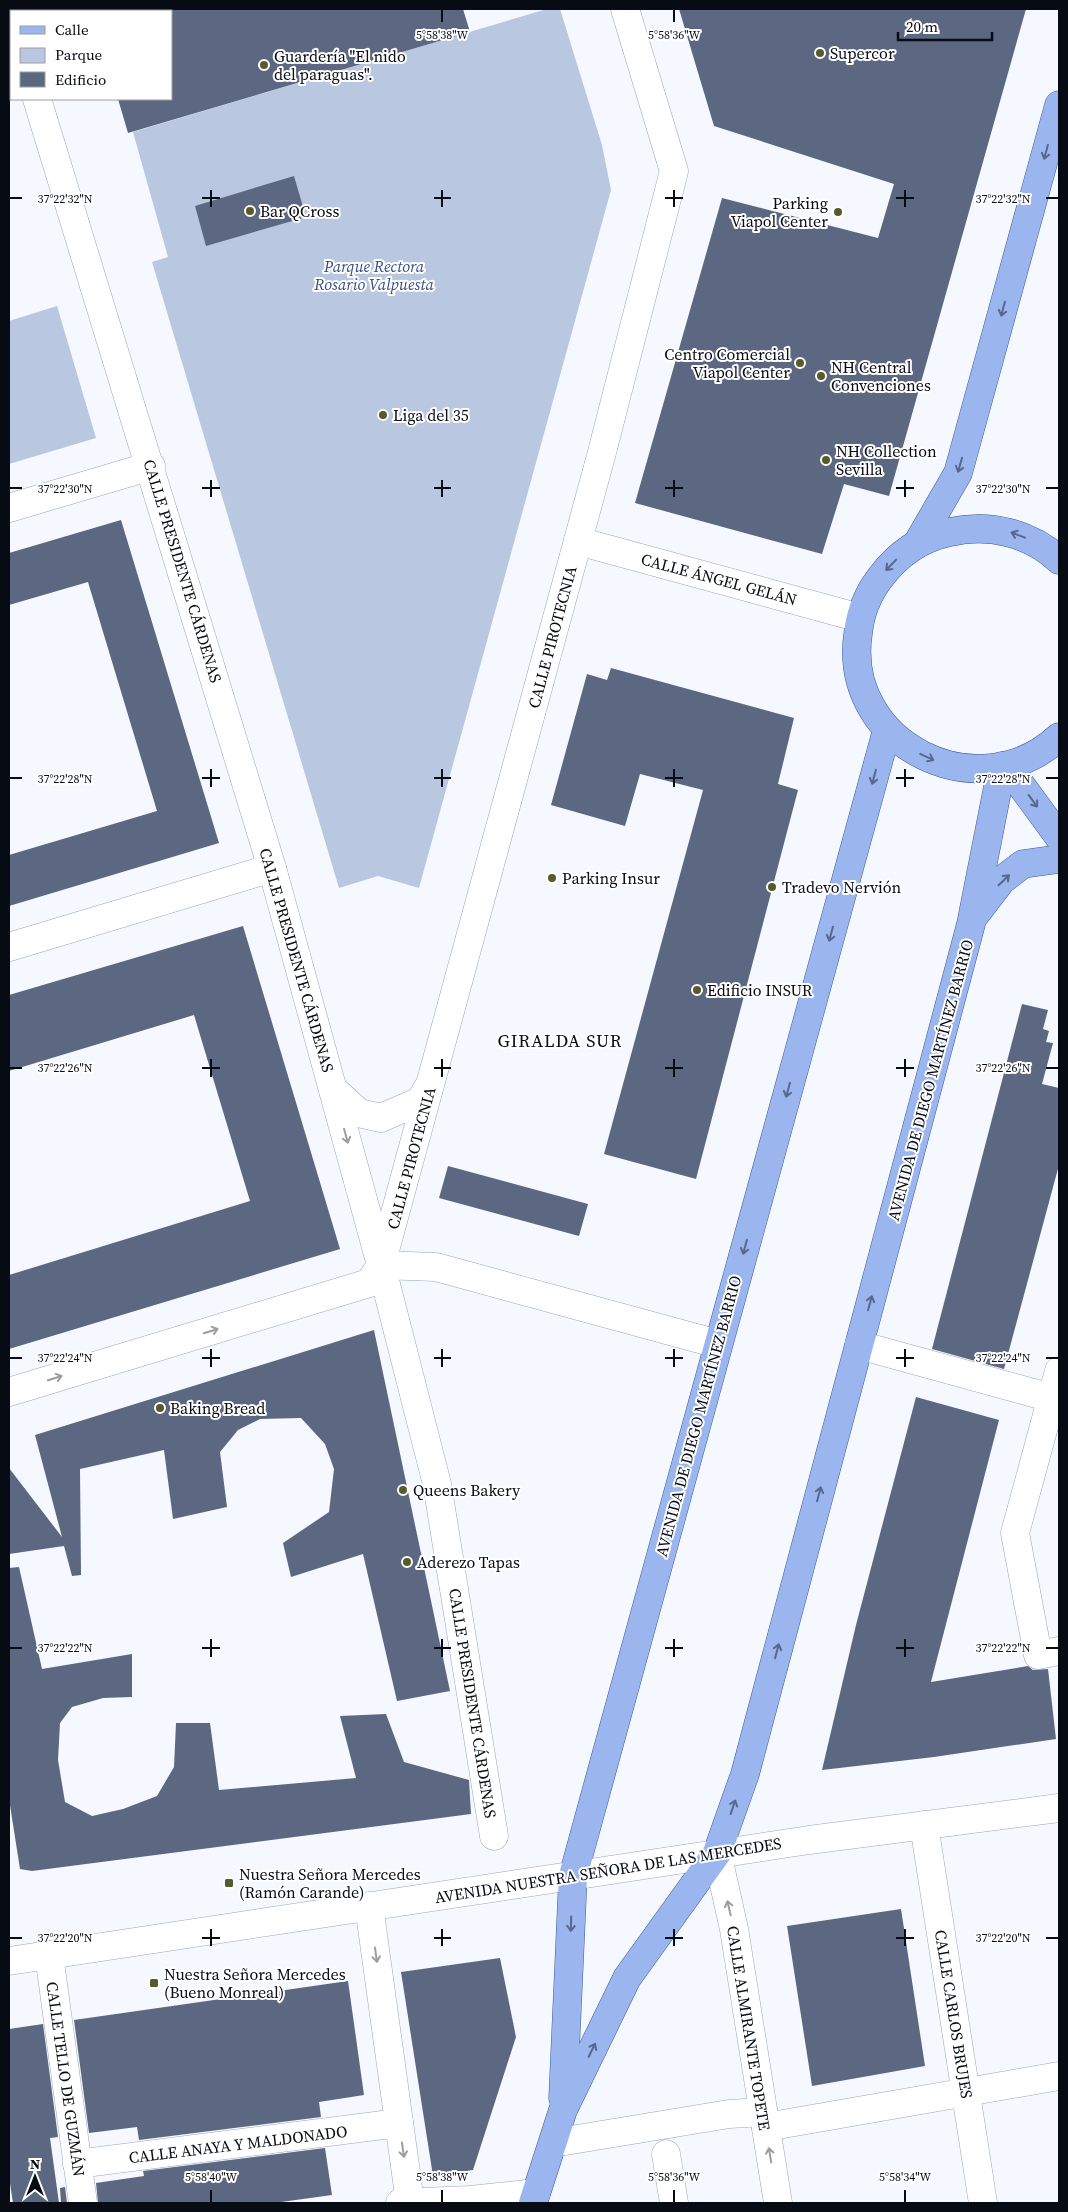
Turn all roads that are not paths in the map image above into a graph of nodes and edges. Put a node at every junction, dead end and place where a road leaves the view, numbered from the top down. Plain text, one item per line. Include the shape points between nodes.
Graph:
1 (626, 9) edge
2 (37, 100) edge
3 (1059, 105) edge
4 (151, 466) junction
5 (9, 508) edge
6 (578, 541) junction
7 (917, 544) junction
8 (1059, 560) edge
9 (860, 618) junction
10 (887, 730) junction
11 (1059, 737) edge
12 (1004, 766) junction
13 (1059, 837) edge
14 (1059, 859) edge
15 (272, 868) junction
16 (973, 918) junction
17 (9, 947) edge
18 (432, 1081) junction
19 (333, 1089) junction
20 (381, 1265) junction
21 (718, 1344) junction
22 (859, 1345) junction
23 (1059, 1371) edge
24 (9, 1392) edge
25 (1056, 1399) edge
26 (1059, 1651) edge
27 (1059, 1808) edge
28 (924, 1825) junction
29 (494, 1836) dead end
30 (717, 1853) junction
31 (573, 1876) junction
32 (369, 1906) junction
33 (49, 1956) junction
34 (9, 1961) edge
35 (1059, 2076) edge
36 (966, 2092) junction
37 (563, 2110) junction
38 (764, 2119) junction
39 (399, 2124) junction
40 (552, 2143) junction
41 (666, 2154) dead end
42 (77, 2164) junction
43 (535, 2198) edge
44 (405, 2202) edge
45 (83, 2203) edge
46 (674, 2203) edge
47 (778, 2203) edge
48 (983, 2203) edge

1 - 6 street, CALLE PIROTECNIA via 674,170
2 - 4 street, CALLE PRESIDENTE CÁRDENAS
3 -> 7 main road via 958,473
4 - 5 street
4 - 15 street, CALLE PRESIDENTE CÁRDENAS
6 - 9 street, CALLE ÁNGEL GELÁN
6 - 18 street, CALLE PIROTECNIA
8 -> 7 main road via 1014,533 990,528 965,528
7 -> 9 main road via 886,569 872,588
9 - 10 main road via 856,647 859,677 870,705
10 -> 12 main road via 912,751 942,764 974,770
10 -> 21 main road, AVENIDA DE DIEGO MARTÍNEZ BARRIO
11 - 12 main road via 1030,758
12 -> 13 main road
12 - 16 main road, AVENIDA DE DIEGO MARTÍNEZ BARRIO
16 -> 14 main road via 1002,880 1024,864
15 - 17 street
15 - 19 street, CALLE PRESIDENTE CÁRDENAS
22 -> 16 main road, AVENIDA DE DIEGO MARTÍNEZ BARRIO
18 - 19 street via 420,1101 381,1118 359,1113
18 - 20 street, CALLE PIROTECNIA
19 -> 20 street, CALLE PRESIDENTE CÁRDENAS
20 - 21 street via 436,1267
24 -> 20 street via 369,1284
20 - 29 street, CALLE PRESIDENTE CÁRDENAS via 437,1484
21 - 31 main road, AVENIDA DE DIEGO MARTÍNEZ BARRIO
22 - 25 street
30 -> 22 main road, AVENIDA DE DIEGO MARTÍNEZ BARRIO via 745,1774
23 - 25 street
25 - 26 street via 1015,1533 1038,1655
27 - 28 street, AVENIDA NUESTRA SEÑORA DE LAS MERCEDES
28 - 30 street, AVENIDA NUESTRA SEÑORA DE LAS MERCEDES
28 - 36 street, CALLE CARLOS BRUJES
30 - 31 street, AVENIDA NUESTRA SEÑORA DE LAS MERCEDES
37 -> 30 main road, AVENIDA DE DIEGO MARTÍNEZ BARRIO via 627,1978
38 -> 30 street, CALLE ALMIRANTE TOPETE via 734,1929
31 - 32 street, AVENIDA NUESTRA SEÑORA DE LAS MERCEDES
31 -> 37 main road, AVENIDA DE DIEGO MARTÍNEZ BARRIO
32 - 33 street, AVENIDA NUESTRA SEÑORA DE LAS MERCEDES
32 -> 39 street
33 - 34 street, AVENIDA NUESTRA SEÑORA DE LAS MERCEDES
33 - 42 street, CALLE TELLO DE GUZMÁN
35 - 36 street
36 - 38 street
36 - 48 street, CALLE CARLOS BRUJES
37 - 40 main road
38 - 40 street via 729,2114
47 -> 38 street, CALLE ALMIRANTE TOPETE
39 - 42 street, CALLE ANAYA Y MALDONADO
39 -> 44 street
40 - 43 main road
41 - 46 street
42 - 45 street, CALLE TELLO DE GUZMÁN
43 - 44 street

